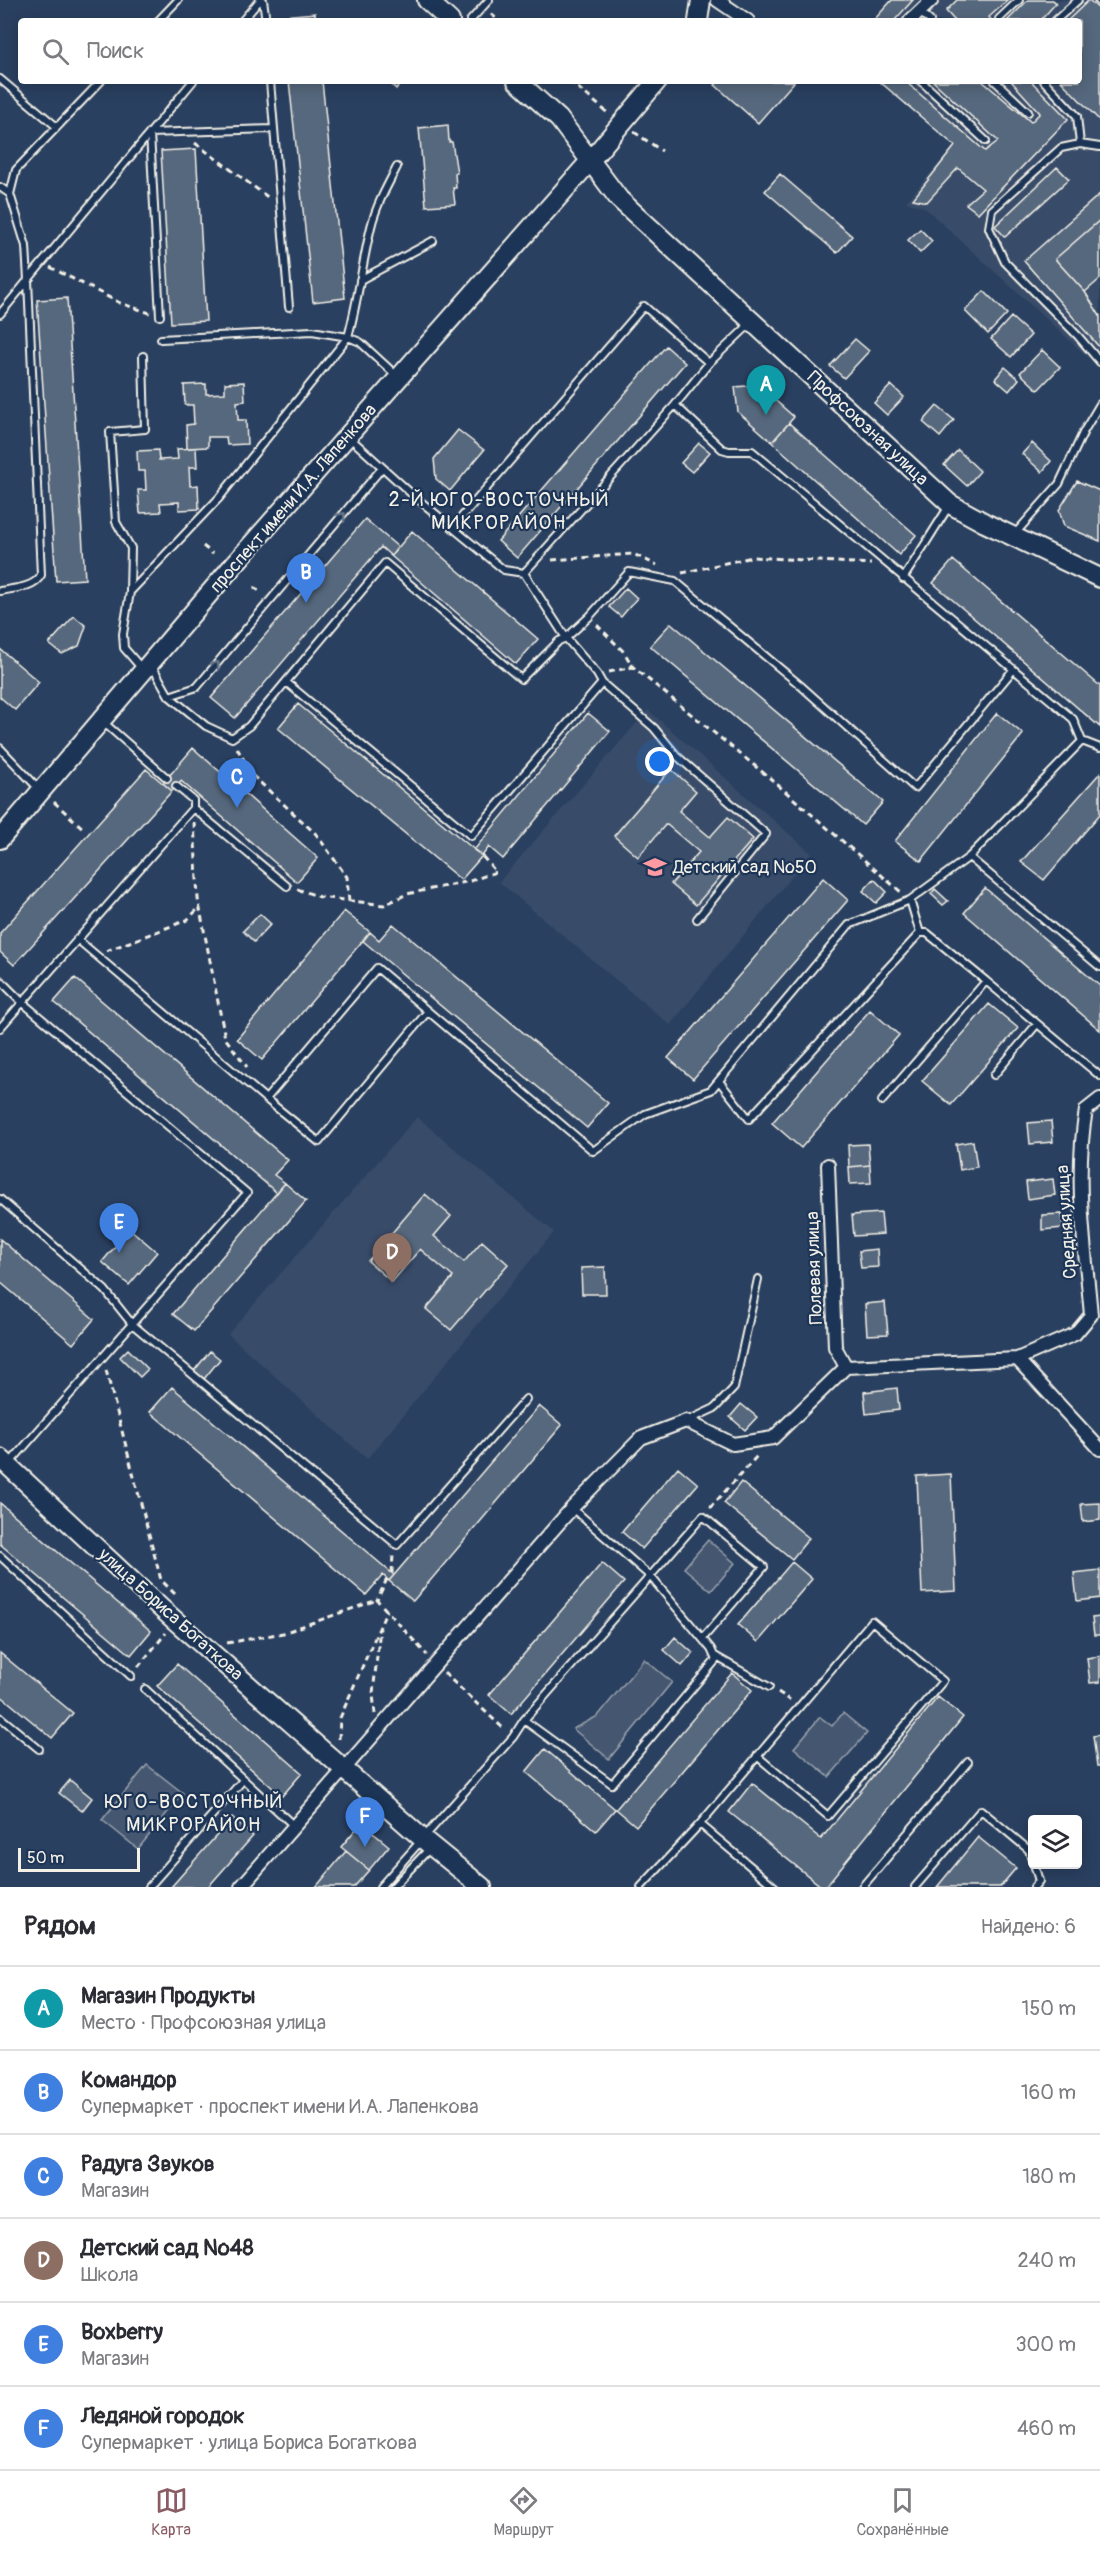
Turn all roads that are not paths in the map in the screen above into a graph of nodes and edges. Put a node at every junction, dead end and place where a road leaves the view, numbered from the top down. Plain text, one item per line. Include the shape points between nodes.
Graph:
1 (178, 0) edge
2 (261, 0) edge
3 (427, 0) edge
4 (489, 0) edge
5 (701, 0) edge
6 (932, 0) edge
7 (1019, 0) edge
8 (1063, 0) edge
9 (1078, 0) edge
10 (721, 1) edge
11 (1070, 7) junction
12 (920, 11) junction
13 (161, 18) edge
14 (245, 18) edge
15 (265, 18) edge
16 (447, 18) edge
17 (474, 18) edge
18 (698, 18) edge
19 (744, 18) edge
20 (913, 18) edge
21 (927, 18) edge
22 (1000, 18) edge
23 (1058, 18) edge
24 (0, 79) edge
25 (98, 84) edge
26 (191, 84) edge
27 (270, 84) edge
28 (520, 84) edge
29 (654, 84) edge
30 (924, 84) edge
31 (998, 84) edge
32 (1047, 84) edge
33 (1028, 112) dead end
34 (57, 127) junction
35 (274, 129) junction
36 (150, 133) junction
37 (986, 141) dead end
38 (1080, 144) junction
39 (1100, 147) edge
40 (590, 161) junction
41 (397, 167) dead end
42 (0, 187) edge
43 (10, 194) junction
44 (433, 241) dead end
45 (28, 280) junction
46 (360, 280) junction
47 (289, 307) dead end
48 (0, 314) edge
49 (160, 316) road end
50 (753, 322) junction
51 (348, 337) junction
52 (161, 339) dead end
53 (143, 356) dead end
54 (1100, 362) edge
55 (709, 363) junction
56 (399, 377) junction
57 (1100, 404) edge
58 (675, 405) junction
59 (347, 435) junction
60 (382, 468) junction
61 (950, 504) junction
62 (453, 527) junction
63 (1014, 535) junction
64 (524, 573) junction
65 (1100, 578) edge
66 (903, 579) junction
67 (0, 591) edge
68 (130, 592) junction
69 (566, 638) junction
70 (147, 667) junction
71 (1013, 670) junction
72 (286, 682) junction
73 (602, 683) junction
74 (169, 696) junction
75 (102, 720) junction
76 (1082, 741) junction
77 (0, 748) edge
78 (1100, 748) edge
79 (167, 778) dead end
80 (177, 786) dead end
81 (41, 791) junction
82 (194, 808) junction
83 (0, 839) edge
84 (969, 857) junction
85 (287, 886) road end
86 (910, 900) junction
87 (697, 919) dead end
88 (920, 933) junction
89 (77, 939) junction
90 (1100, 967) edge
91 (0, 980) edge
92 (986, 981) junction
93 (22, 1002) junction
94 (428, 1011) junction
95 (1037, 1024) junction
96 (0, 1028) edge
97 (994, 1075) dead end
98 (1100, 1076) edge
99 (719, 1081) junction
100 (1100, 1098) edge
101 (266, 1099) junction
102 (882, 1101) dead end
103 (828, 1165) dead end
104 (0, 1199) edge
105 (758, 1279) dead end
106 (132, 1324) junction
107 (1017, 1359) junction
108 (846, 1367) junction
109 (526, 1399) dead end
110 (686, 1421) junction
111 (1100, 1449) edge
112 (4, 1461) edge
113 (572, 1508) junction
114 (0, 1556) edge
115 (651, 1577) junction
116 (703, 1638) junction
117 (714, 1655) junction
118 (131, 1676) road end
119 (769, 1687) road end
120 (146, 1689) dead end
121 (0, 1717) edge
122 (524, 1720) junction
123 (39, 1749) dead end
124 (757, 1756) junction
125 (968, 1762) dead end
126 (344, 1768) junction
127 (243, 1780) junction
128 (700, 1824) junction
129 (293, 1826) junction
130 (427, 1842) junction
131 (1028, 1849) edge
132 (1035, 1869) edge
133 (149, 1887) edge
134 (242, 1887) edge
135 (380, 1887) edge
136 (393, 1887) edge
137 (482, 1887) edge
138 (641, 1887) edge
139 (775, 1887) edge
140 (862, 1887) edge
141 (915, 1887) edge
142 (1034, 1887) edge

1 - 13 lane
2 - 14 lane
2 - 15 lane
3 - 16 main road
4 - 17 lane
5 - 18 main road
6 - 12 street
7 - 22 lane
8 - 11 lane
9 - 11 lane
10 - 19 street
11 - 23 lane
12 - 20 street
12 - 21 lane
24 - 34 lane
25 - 34 lane
26 - 36 lane
27 - 35 lane
28 - 40 main road, Профсоюзная улица via 560,119
29 - 40 main road, проспект имени И.А. Лапенкова
30 - 37 lane
31 - 33 lane
32 - 38 lane via 1077,116
34 - 43 lane via 16,170
35 - 36 lane
35 - 47 lane
36 - 45 lane
36 - 49 lane
38 - 39 lane
38 - 54 lane via 1061,148 992,210 988,228 1005,262
40 - 50 main road, Профсоюзная улица via 619,200
40 - 56 main road, проспект имени И.А. Лапенкова
41 - 46 lane via 372,225
42 - 43 lane
43 - 45 lane via 27,246
44 - 46 lane
45 - 48 lane
45 - 67 lane via 41,575 32,584
46 - 51 lane
50 - 55 lane
50 - 61 main road, Профсоюзная улица
51 - 52 lane via 312,331
51 - 56 lane via 360,342
51 - 68 lane via 219,498
53 - 68 lane via 146,429 110,432 116,522 131,549
55 - 58 lane
55 - 62 lane via 644,306
56 - 59 main road, проспект имени И.А. Лапенкова
57 - 63 lane via 1059,484
58 - 64 lane
58 - 66 lane via 722,449 752,451
59 - 60 lane
59 - 70 main road, проспект имени И.А. Лапенкова
60 - 62 lane
74 -> 60 lane via 197,687
61 - 63 main road, Профсоюзная улица
61 - 66 lane
62 - 64 lane via 504,570
63 - 65 main road, Профсоюзная улица
64 - 69 lane
66 - 71 lane
68 - 70 lane via 124,648
69 - 71 lane via 628,572 675,581 915,788
69 - 72 lane via 521,680 385,563
69 - 73 lane
70 - 74 lane
70 - 75 main road, проспект имени И.А. Лапенкова
71 - 76 lane via 1073,719
72 - 73 lane via 471,836
72 - 74 lane via 249,726 232,738 206,726
73 - 87 lane via 766,834
75 - 79 lane
75 - 81 main road, проспект имени И.А. Лапенкова
76 - 78 lane
76 - 84 lane
77 - 81 lane
80 - 82 lane via 193,801
81 - 83 main road, проспект имени И.А. Лапенкова
82 - 85 lane
82 - 89 lane
84 - 86 lane
84 - 90 lane
86 - 88 lane
86 - 99 lane via 849,925
88 - 92 lane via 927,933
88 - 99 lane via 748,1119
89 - 93 lane
89 - 101 lane
91 - 93 lane
92 - 95 lane
92 - 102 lane
93 - 96 lane
93 - 106 lane via 247,1193
94 - 99 lane via 593,1151 645,1114 711,1090
94 - 101 lane via 377,968
94 - 101 lane via 319,1143
95 - 97 lane
95 - 98 lane
100 - 107 street, Средняя улица via 1086,1110 1080,1144 1079,1197 1091,1315 1075,1334
103 - 108 street, Полевая улица via 835,1347
104 - 106 lane via 105,1290
105 - 110 lane via 734,1388 715,1408
106 - 109 lane via 397,1545
106 - 112 lane
107 - 108 street
107 - 111 street
108 - 110 street via 773,1438 733,1444
110 - 113 street via 641,1438
112 - 126 main road, улица Бориса Богаткова via 212,1653
113 - 115 lane
113 - 126 street
114 - 118 lane
115 - 116 lane
115 - 116 lane via 703,1516 764,1567
115 - 122 lane
116 - 117 lane
117 - 119 lane
117 - 122 lane via 716,1660 612,1784
120 - 127 lane
121 - 123 lane
122 - 130 lane
124 - 124 lane via 872,1621 943,1681 828,1816
124 - 128 lane
125 - 140 lane
126 - 129 street
126 - 130 main road, улица Бориса Богаткова
127 - 129 lane
127 - 133 lane
128 - 138 lane
128 - 139 lane
129 - 134 street
130 - 135 lane
130 - 136 lane
130 - 137 main road, улица Бориса Богаткова
131 - 141 lane via 981,1810
132 - 142 lane via 1039,1881

